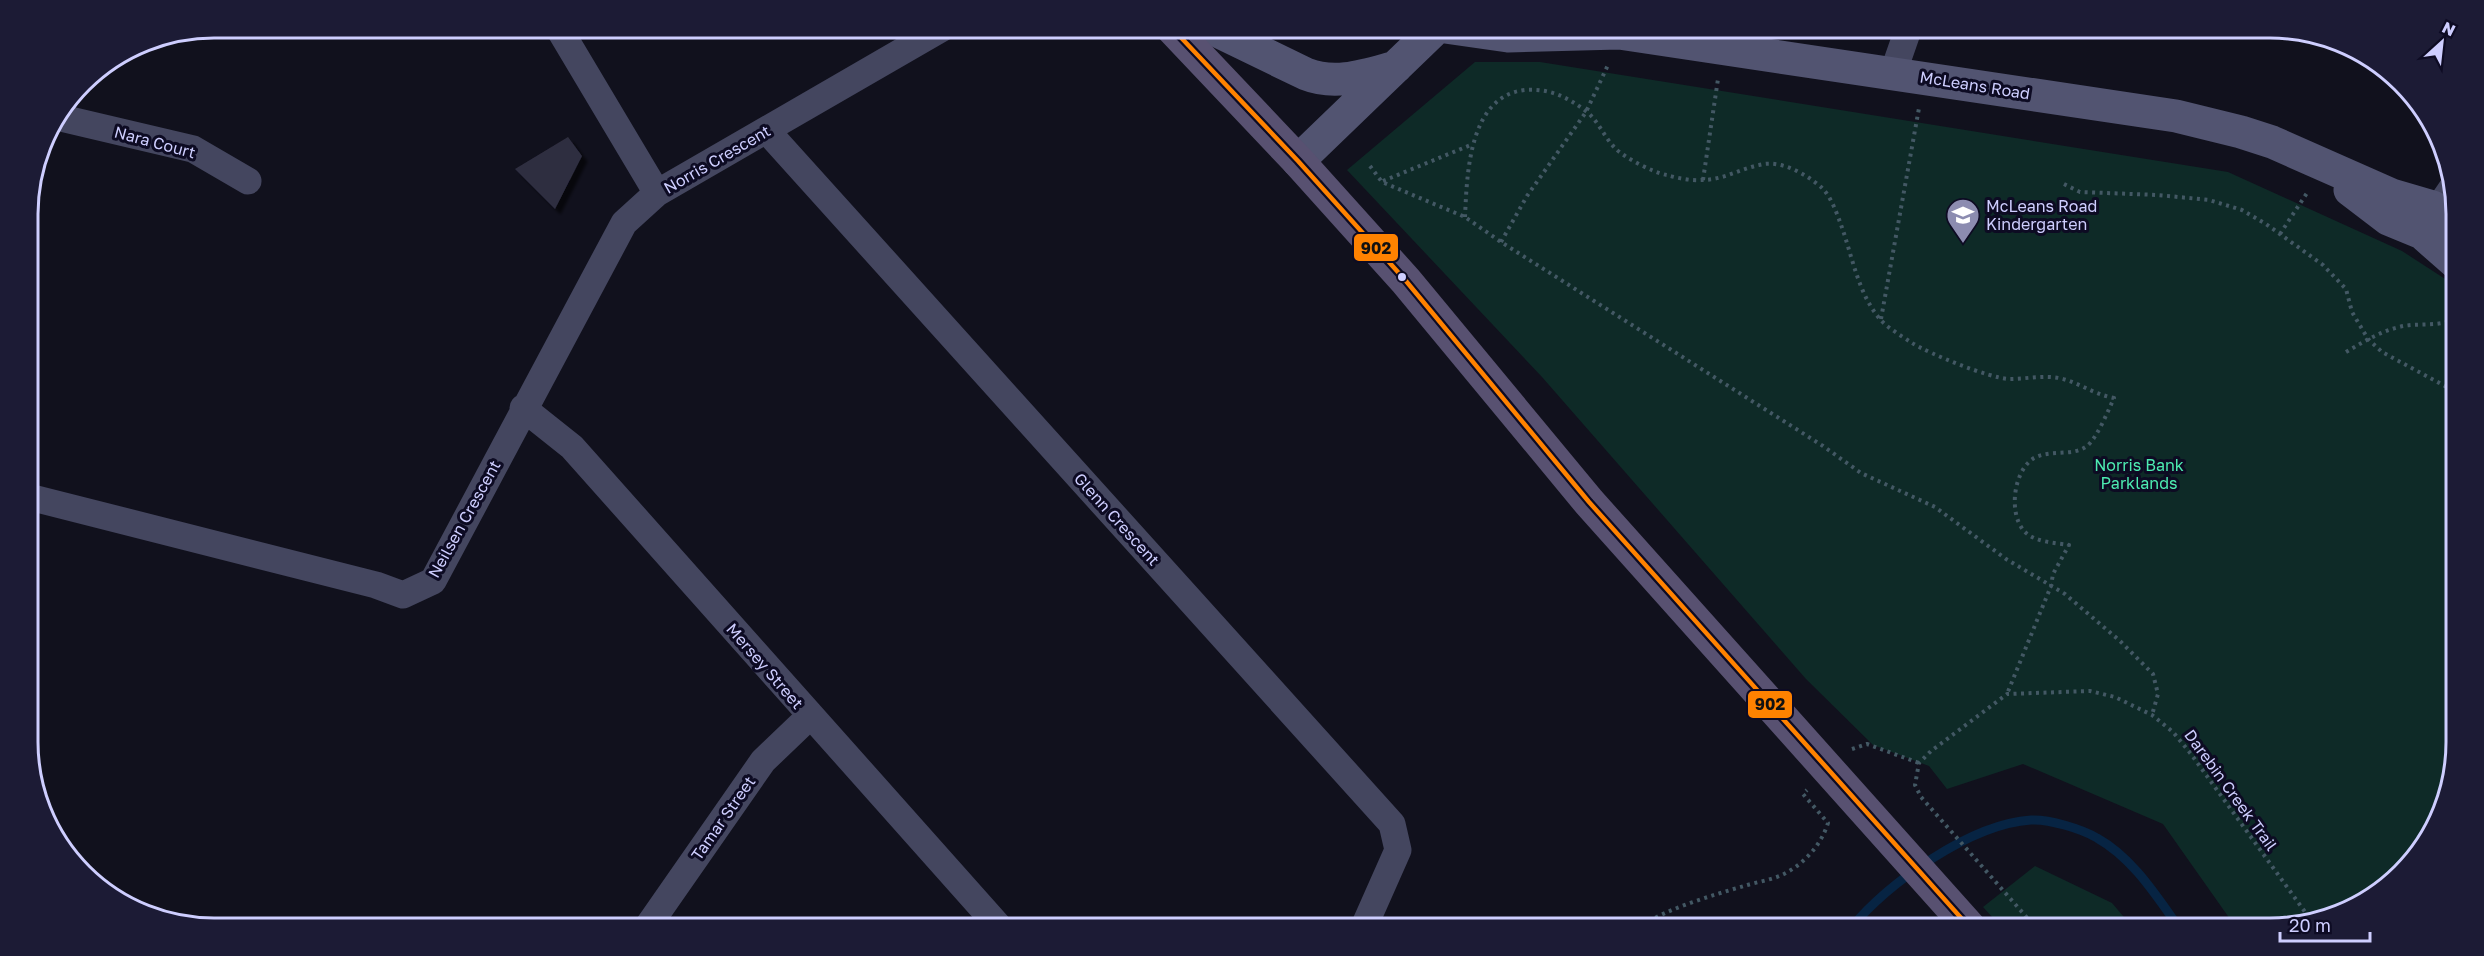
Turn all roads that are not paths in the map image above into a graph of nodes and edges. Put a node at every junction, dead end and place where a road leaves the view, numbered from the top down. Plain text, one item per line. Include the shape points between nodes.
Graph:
1 (565, 38) edge
2 (925, 38) edge
3 (1181, 38) edge
4 (1231, 38) edge
5 (1425, 38) edge
6 (1658, 38) edge
7 (1905, 38) edge
8 (1396, 66) junction
9 (1893, 72) junction
10 (65, 119) edge
11 (767, 130) junction
12 (1298, 161) junction
13 (248, 181) dead end
14 (657, 193) junction
15 (2442, 215) edge
16 (524, 408) junction
17 (38, 499) edge
18 (810, 716) junction
19 (654, 918) edge
20 (991, 918) edge
21 (1369, 918) edge
22 (1962, 918) edge

1 - 14 street, Norris Crescent
2 - 11 street, Norris Crescent
3 - 12 main road
4 - 8 street via 1320,79 1353,78
5 - 8 street
6 - 9 street, McLeans Road
7 - 9 street
8 - 12 street
9 - 15 street, McLeans Road via 2176,116 2262,139 2324,167 2388,219
10 - 13 street, Nara Court via 193,150
11 - 14 street, Norris Crescent
11 - 21 street, Glenn Crescent via 1392,824 1398,850
12 - 22 main road via 1406,281 1589,502
14 - 16 street, Neilsen Crescent via 624,223
16 - 17 street, Neilsen Crescent via 433,581 403,595
16 - 18 street, Mersey Street via 572,447
18 - 19 street, Tamar Street via 763,761
18 - 20 street, Mersey Street

